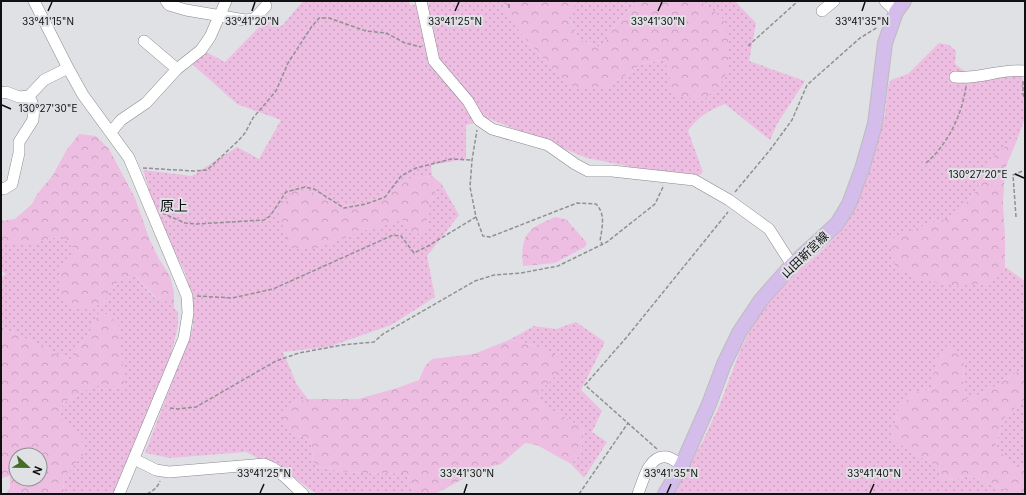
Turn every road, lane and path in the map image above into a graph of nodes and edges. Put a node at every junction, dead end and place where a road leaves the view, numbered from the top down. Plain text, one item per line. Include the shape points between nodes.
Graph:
1 (34, 1) edge
2 (166, 1) edge
3 (226, 1) edge
4 (421, 1) edge
5 (509, 1) edge
6 (798, 1) edge
7 (834, 1) edge
8 (885, 1) edge
9 (266, 6) dead end
10 (900, 6) edge
11 (509, 8) dead end
12 (822, 11) dead end
13 (220, 15) junction
14 (892, 25) junction
15 (144, 40) dead end
16 (430, 44) junction
17 (748, 46) dead end
18 (68, 68) junction
19 (178, 69) junction
20 (1024, 71) edge
21 (955, 77) dead end
22 (967, 78) junction
23 (1, 93) edge
24 (29, 96) junction
25 (1025, 100) edge
26 (479, 120) junction
27 (111, 132) junction
28 (472, 160) junction
29 (926, 163) dead end
30 (133, 168) junction
31 (1025, 170) edge
32 (662, 177) junction
33 (1, 188) edge
34 (731, 202) junction
35 (152, 213) junction
36 (476, 217) junction
37 (1016, 218) dead end
38 (603, 245) junction
39 (792, 265) junction
40 (187, 296) junction
41 (170, 408) dead end
42 (628, 423) junction
43 (668, 458) junction
44 (134, 459) junction
45 (682, 465) junction
46 (164, 471) junction
47 (119, 494) edge
48 (148, 494) edge
49 (303, 494) edge
50 (579, 494) edge
51 (638, 494) edge
52 (665, 494) edge

1 - 18 street
2 - 13 street via 169,5 186,10
3 - 13 street
4 - 16 street
5 - 11 path
6 - 17 path
7 - 12 street
8 - 10 street
9 - 13 street via 254,19 245,20
10 - 14 main road, 山田新宮線
13 - 19 street via 201,50
14 - 34 path via 882,25 860,38 807,85 792,120
14 - 39 main road, 山田新宮線 via 885,43 875,124 849,204 837,224
15 - 19 street
16 - 26 street via 434,61 468,101
16 - 30 path via 419,47 386,33 366,31 329,18 319,18 288,62 276,91 252,118 238,141 207,170
18 - 24 street via 44,80
18 - 27 street via 83,95
19 - 27 street via 146,103 121,120
20 - 22 street via 1013,70
20 - 25 path
21 - 22 street
22 - 29 path via 961,107 953,127 941,148
23 - 24 street via 6,92 19,97
24 - 33 street via 34,107 33,120 19,142 12,184
26 - 28 path
26 - 32 street via 492,129 548,145 588,171
27 - 30 street
28 - 35 path via 451,159 416,168 401,176 384,198 344,208 314,189 306,187 286,192 270,216 264,220 185,223 162,212
28 - 36 path via 470,187
30 - 35 street
31 - 37 path via 1013,175
32 - 34 street via 694,180
32 - 38 path via 663,187 655,204
34 - 39 street via 769,229
34 - 42 path via 626,338 585,385
35 - 40 street
36 - 38 path via 483,236 490,237 577,203 596,204 601,209 603,221 600,241
36 - 40 path via 414,253 401,236 394,235 273,288 232,298
38 - 41 path via 558,266 494,275 475,281 383,334 374,342 299,353 276,361 196,407
39 - 45 main road, 山田新宮線 via 761,300 739,333
40 - 44 street via 188,313 184,338
42 - 43 path
42 - 50 path
43 - 45 street
43 - 51 street via 658,458 651,464
44 - 46 street via 156,470
44 - 47 street
45 - 52 main road, 山田新宮線
46 - 48 path via 159,485
46 - 49 street via 264,464 281,472

